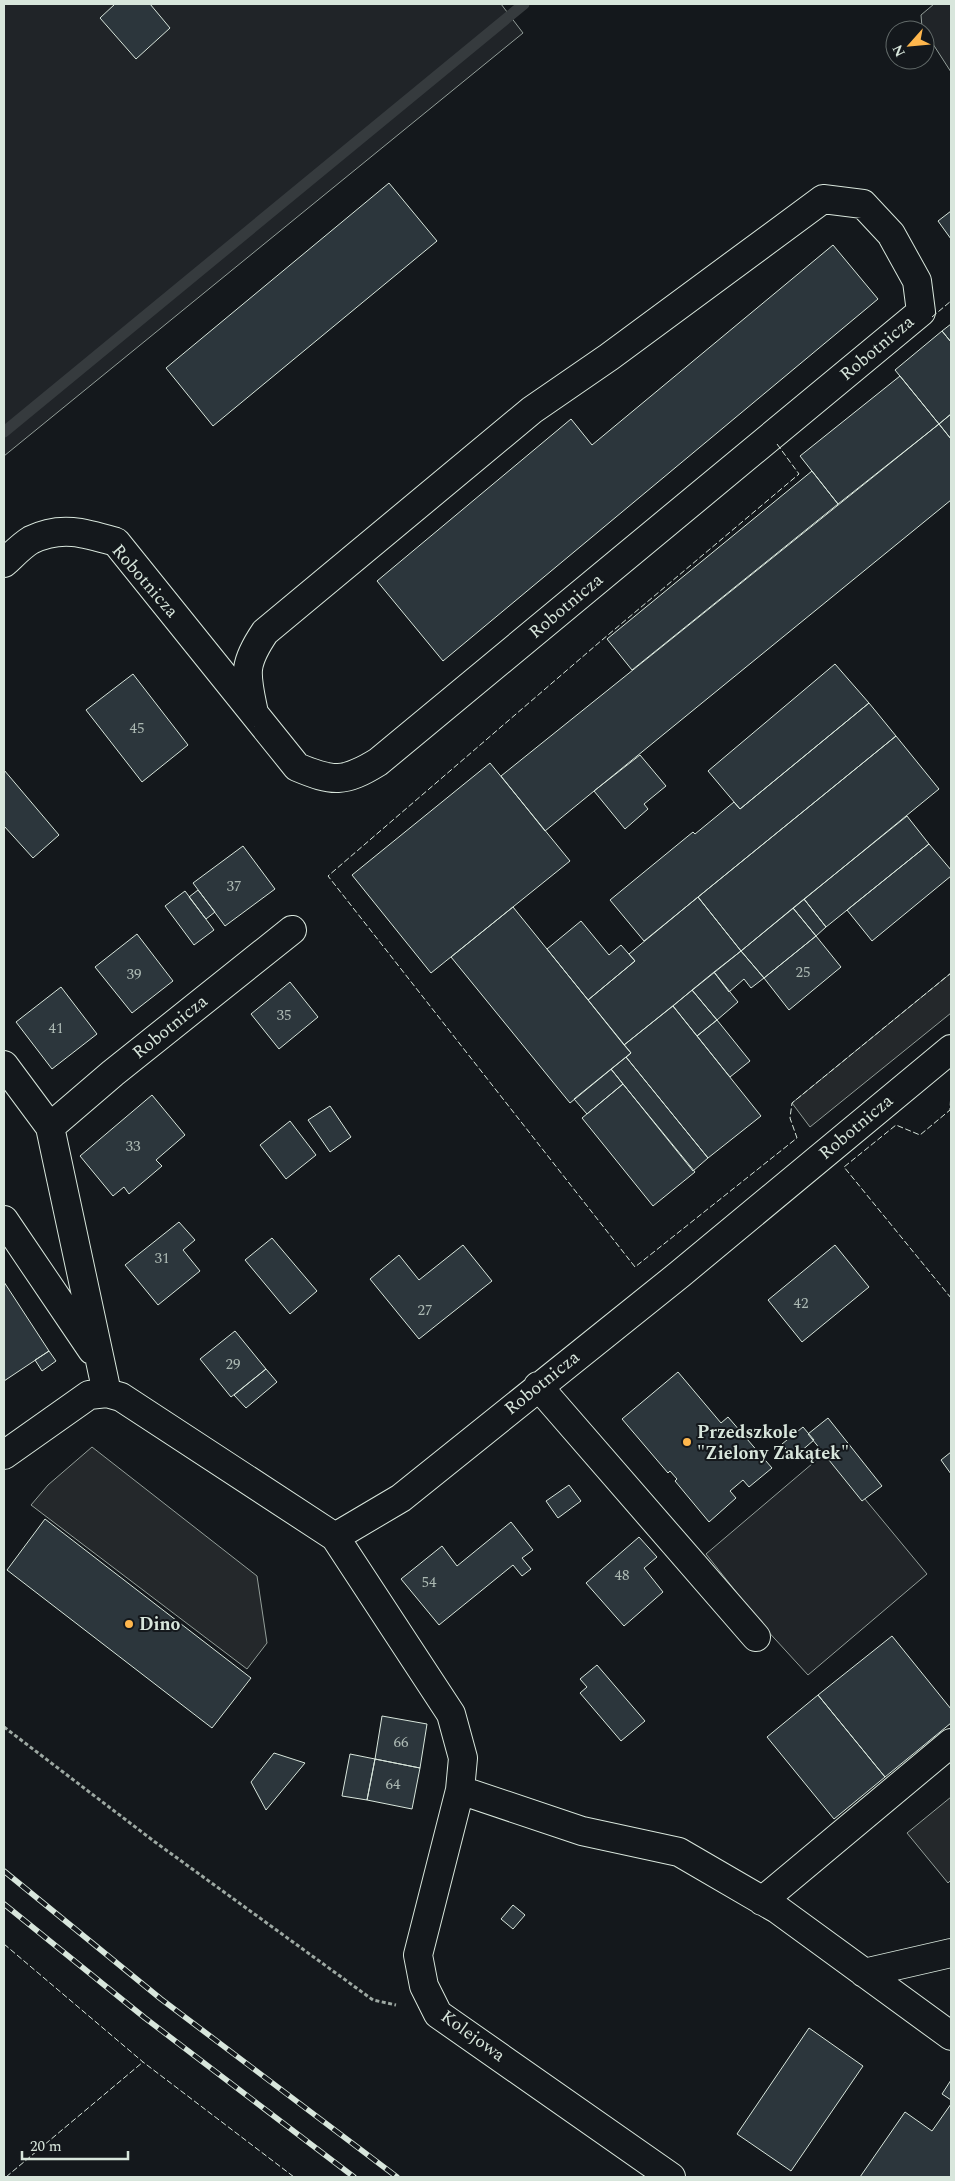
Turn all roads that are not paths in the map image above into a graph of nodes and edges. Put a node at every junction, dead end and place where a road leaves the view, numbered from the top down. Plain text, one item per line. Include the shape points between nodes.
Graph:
1 (4, 563) edge
2 (254, 713) junction
3 (292, 930) dead end
4 (951, 1049) edge
5 (4, 1065) edge
6 (50, 1127) junction
7 (4, 1220) edge
8 (101, 1364) junction
9 (538, 1386) junction
10 (107, 1393) junction
11 (5, 1452) edge
12 (335, 1537) junction
13 (756, 1637) dead end
14 (951, 1743) edge
15 (460, 1790) junction
16 (762, 1901) junction
17 (951, 1953) edge
18 (864, 1973) junction
19 (951, 2036) edge
20 (671, 2177) edge

1 - 2 street, Robotnicza via 30,541 52,532 82,531 116,542
2 - 2 street, Robotnicza via 297,767 325,779 356,776 378,762 921,312 917,281 891,234 863,204 823,199 532,410 265,632 252,652 246,676
3 - 6 street, Robotnicza
4 - 9 street, Robotnicza via 680,1274
5 - 6 street
6 - 8 street
7 - 8 street
8 - 10 street
9 - 12 street, Robotnicza via 401,1498
9 - 13 street
10 - 11 street via 89,1394
10 - 12 street via 121,1397
12 - 15 street, Kolejowa via 451,1714 463,1758
14 - 16 street
15 - 16 street via 582,1831 679,1852
15 - 20 street, Kolejowa via 418,1955 424,1986 438,2014
16 - 18 street
17 - 18 street
18 - 19 street

